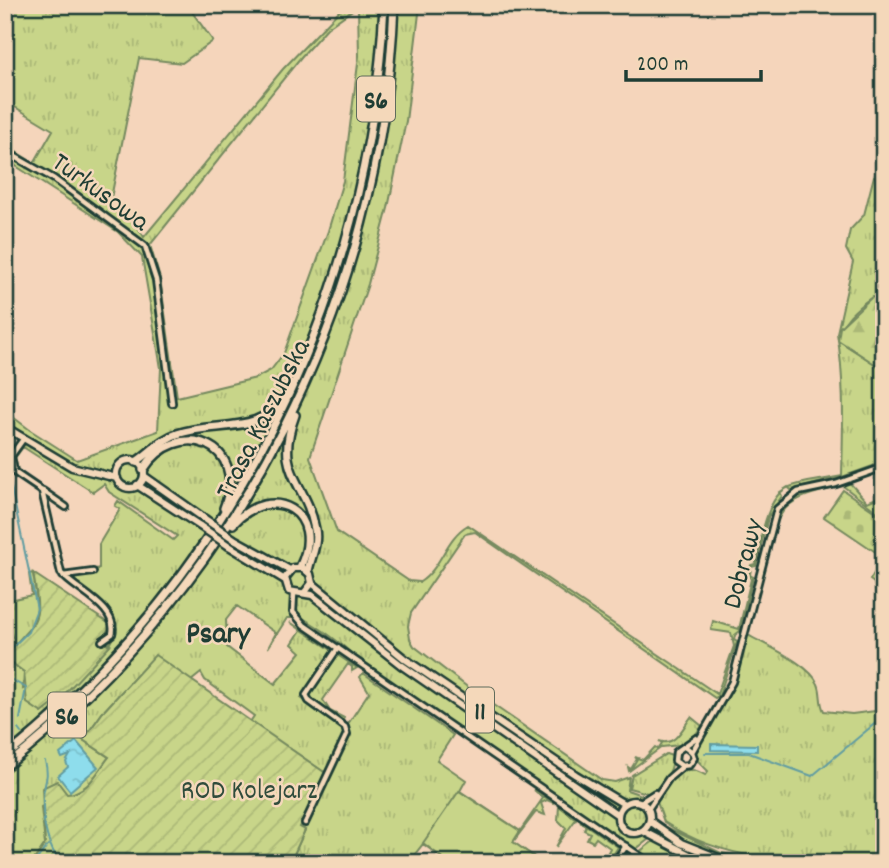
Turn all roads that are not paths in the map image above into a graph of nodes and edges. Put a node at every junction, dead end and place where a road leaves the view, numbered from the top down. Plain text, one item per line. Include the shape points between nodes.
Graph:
1 (384, 5) edge
2 (394, 5) edge
3 (5, 150) edge
4 (301, 371) junction
5 (303, 391) junction
6 (172, 403) dead end
7 (5, 427) edge
8 (24, 438) junction
9 (136, 462) junction
10 (884, 467) edge
11 (117, 469) junction
12 (93, 472) junction
13 (143, 473) junction
14 (117, 478) junction
15 (137, 485) junction
16 (42, 491) junction
17 (66, 507) dead end
18 (203, 523) junction
19 (217, 526) junction
20 (219, 540) junction
21 (231, 542) junction
22 (300, 567) junction
23 (290, 570) junction
24 (309, 571) junction
25 (93, 572) dead end
26 (63, 575) junction
27 (285, 580) junction
28 (312, 583) junction
29 (305, 592) junction
30 (294, 594) junction
31 (5, 612) edge
32 (7, 624) dead end
33 (102, 641) dead end
34 (338, 648) junction
35 (699, 735) junction
36 (686, 747) junction
37 (692, 752) junction
38 (5, 757) edge
39 (675, 761) junction
40 (682, 766) junction
41 (5, 767) edge
42 (669, 778) junction
43 (659, 791) junction
44 (641, 802) junction
45 (624, 804) junction
46 (648, 808) junction
47 (618, 815) junction
48 (650, 821) junction
49 (305, 823) dead end
50 (643, 831) junction
51 (626, 846) junction
52 (614, 863) edge
53 (650, 863) edge
54 (705, 863) edge
55 (730, 863) edge

1 - 4 highway, Trasa Kaszubska / S6 via 375,110 360,191 338,273
2 - 5 highway, Trasa Kaszubska / S6 via 386,99 367,204 339,300
3 - 6 street, Turkusowa via 54,179 145,246 156,280
4 - 9 highway via 265,418 176,434
4 - 19 highway, Trasa Kaszubska / S6
5 - 20 highway, Trasa Kaszubska / S6 via 267,463
5 - 24 highway via 287,454 316,532
7 - 8 main road
8 - 12 main road via 72,467
8 - 16 street via 11,456 14,471
9 - 11 main road via 126,461
9 - 13 main road
10 - 35 street, Dobrawy via 798,492 777,509 732,682
11 - 12 main road
11 - 14 main road
12 - 14 main road
13 - 15 main road
13 - 18 main road
13 - 19 highway via 179,441 197,441 215,449 226,462 231,482
14 - 15 main road via 126,487
15 - 18 main road
16 - 17 street
16 - 26 street
18 - 21 main road, bridge
19 - 38 highway, Trasa Kaszubska / S6 via 167,596 122,648
20 - 22 highway via 250,509 263,503 279,504 297,513 306,529 308,547
20 - 41 highway, Trasa Kaszubska / S6 via 124,658 73,710
21 - 23 main road
21 - 27 main road
22 - 23 main road
22 - 24 main road
23 - 27 main road
24 - 28 main road
25 - 26 street
26 - 33 street via 104,609 112,622 112,634
27 - 30 main road
28 - 29 main road
28 - 45 main road, 11 via 405,659
29 - 30 main road
29 - 47 main road, 11 via 401,665
30 - 34 street via 298,619
31 - 32 street
34 - 49 street via 306,695 345,727 347,734
34 - 51 street
35 - 36 street, Dobrawy
35 - 37 street, Dobrawy
36 - 37 street
36 - 39 street, Dobrawy via 676,752
37 - 40 street, Dobrawy via 692,763
39 - 40 street
39 - 42 street, Dobrawy
40 - 42 street, Dobrawy
42 - 43 street, Dobrawy
43 - 44 street
43 - 46 street, Dobrawy
44 - 45 main road
44 - 46 main road
45 - 47 main road
46 - 48 main road
47 - 50 main road, 11 via 625,831
48 - 50 main road
48 - 55 main road via 681,843
50 - 54 main road, 11
51 - 52 street
51 - 53 street

